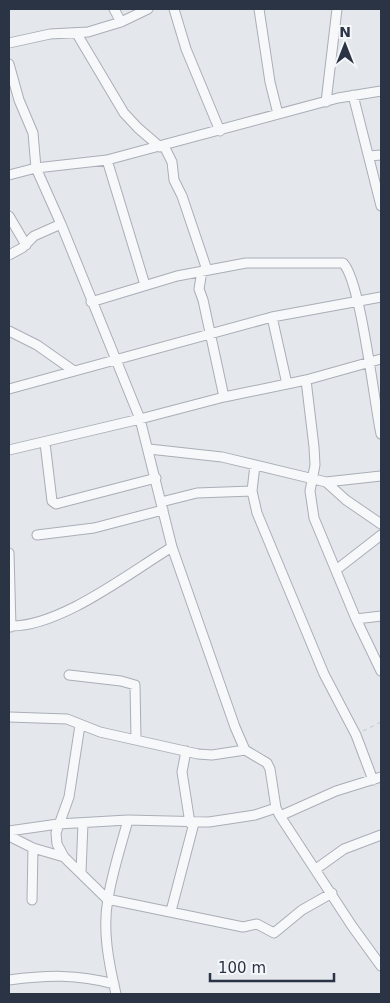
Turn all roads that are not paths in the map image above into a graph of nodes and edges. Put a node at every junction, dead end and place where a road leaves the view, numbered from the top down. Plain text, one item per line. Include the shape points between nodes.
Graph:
1 (114, 9) edge
2 (148, 9) edge
3 (174, 9) edge
4 (260, 9) edge
5 (337, 9) edge
6 (121, 22) junction
7 (77, 34) junction
8 (9, 43) edge
9 (9, 64) edge
10 (381, 91) edge
11 (353, 95) junction
12 (326, 102) junction
13 (278, 114) junction
14 (220, 131) junction
15 (162, 146) junction
16 (381, 155) edge
17 (369, 156) junction
18 (107, 160) junction
19 (36, 168) junction
20 (9, 176) edge
21 (381, 206) edge
22 (9, 216) edge
23 (62, 224) junction
24 (26, 244) junction
25 (9, 255) edge
26 (204, 270) junction
27 (145, 285) junction
28 (381, 296) edge
29 (357, 301) junction
30 (91, 302) junction
31 (272, 317) junction
32 (9, 331) edge
33 (211, 332) junction
34 (381, 358) edge
35 (114, 359) junction
36 (368, 362) junction
37 (74, 371) junction
38 (306, 380) junction
39 (287, 384) junction
40 (9, 389) edge
41 (224, 397) junction
42 (140, 420) junction
43 (381, 434) edge
44 (45, 442) junction
45 (149, 449) junction
46 (9, 450) edge
47 (256, 465) junction
48 (381, 476) edge
49 (156, 478) junction
50 (313, 479) junction
51 (326, 482) junction
52 (252, 491) junction
53 (162, 506) junction
54 (381, 524) edge
55 (37, 535) dead end
56 (381, 535) edge
57 (172, 547) junction
58 (9, 553) edge
59 (336, 570) junction
60 (381, 616) edge
61 (356, 620) junction
62 (10, 626) edge
63 (381, 671) edge
64 (69, 676) dead end
65 (9, 717) edge
66 (80, 725) junction
67 (136, 739) junction
68 (245, 750) junction
69 (186, 751) junction
70 (377, 779) edge
71 (278, 812) junction
72 (128, 820) junction
73 (192, 823) junction
74 (63, 824) junction
75 (83, 824) junction
76 (9, 831) edge
77 (381, 835) edge
78 (9, 836) edge
79 (33, 848) junction
80 (64, 857) junction
81 (316, 869) junction
82 (80, 872) junction
83 (332, 893) junction
84 (32, 900) dead end
85 (107, 900) junction
86 (171, 911) junction
87 (381, 966) edge
88 (9, 980) edge
89 (114, 984) junction
90 (116, 994) edge

1 - 6 street
2 - 6 street
3 - 14 street via 186,50
4 - 13 street
5 - 12 street
6 - 7 street
7 - 8 street via 43,35
7 - 15 street via 124,113
9 - 19 street via 32,133
10 - 11 street
11 - 12 street
11 - 17 street
12 - 13 street
13 - 14 street
14 - 15 street
15 - 18 street
15 - 26 street via 172,162 174,180 182,196
16 - 17 street
17 - 21 street
18 - 19 street
18 - 27 street
19 - 20 street
19 - 23 street
22 - 24 street
23 - 24 street via 38,233
23 - 30 street
24 - 25 street
26 - 27 street
26 - 29 street via 246,263 338,262 346,266
26 - 33 street via 199,292
27 - 30 street
28 - 29 street
29 - 31 street
29 - 36 street
30 - 35 street
31 - 33 street
31 - 39 street
32 - 37 street via 37,345
33 - 35 street
33 - 41 street
34 - 36 street
35 - 37 street
35 - 42 street
36 - 38 street
36 - 43 street
37 - 40 street
38 - 39 street
38 - 50 street via 314,438
39 - 41 street
41 - 42 street
42 - 44 street
42 - 45 street
44 - 46 street
44 - 49 street via 52,500 56,504
45 - 47 street via 222,457
45 - 49 street
47 - 50 street
47 - 52 street
48 - 51 street
49 - 53 street
50 - 51 street
50 - 59 street via 310,499 314,518
51 - 54 street
52 - 53 street via 197,493
52 - 70 street via 257,513 324,674
53 - 55 street via 94,528
53 - 57 street
56 - 59 street
57 - 62 street via 51,618
57 - 68 street via 224,700
58 - 62 street
59 - 61 street
60 - 61 street
61 - 63 street
64 - 67 street via 135,686
65 - 66 street via 54,718
66 - 67 street
66 - 74 street
67 - 69 street
68 - 69 street via 212,755
68 - 71 street via 267,763
69 - 73 street via 182,772
70 - 71 street
71 - 73 street
71 - 81 street
72 - 73 street
72 - 75 street
72 - 85 street
73 - 86 street
74 - 75 street
74 - 76 street
74 - 80 street via 56,839
75 - 82 street
77 - 81 street via 344,849
78 - 79 street
79 - 80 street
79 - 84 street
80 - 82 street
81 - 83 street
82 - 85 street
83 - 86 street via 302,910 274,933 257,924 243,927
83 - 87 street
85 - 86 street
85 - 89 street via 107,942
88 - 89 street via 80,976
89 - 90 street

